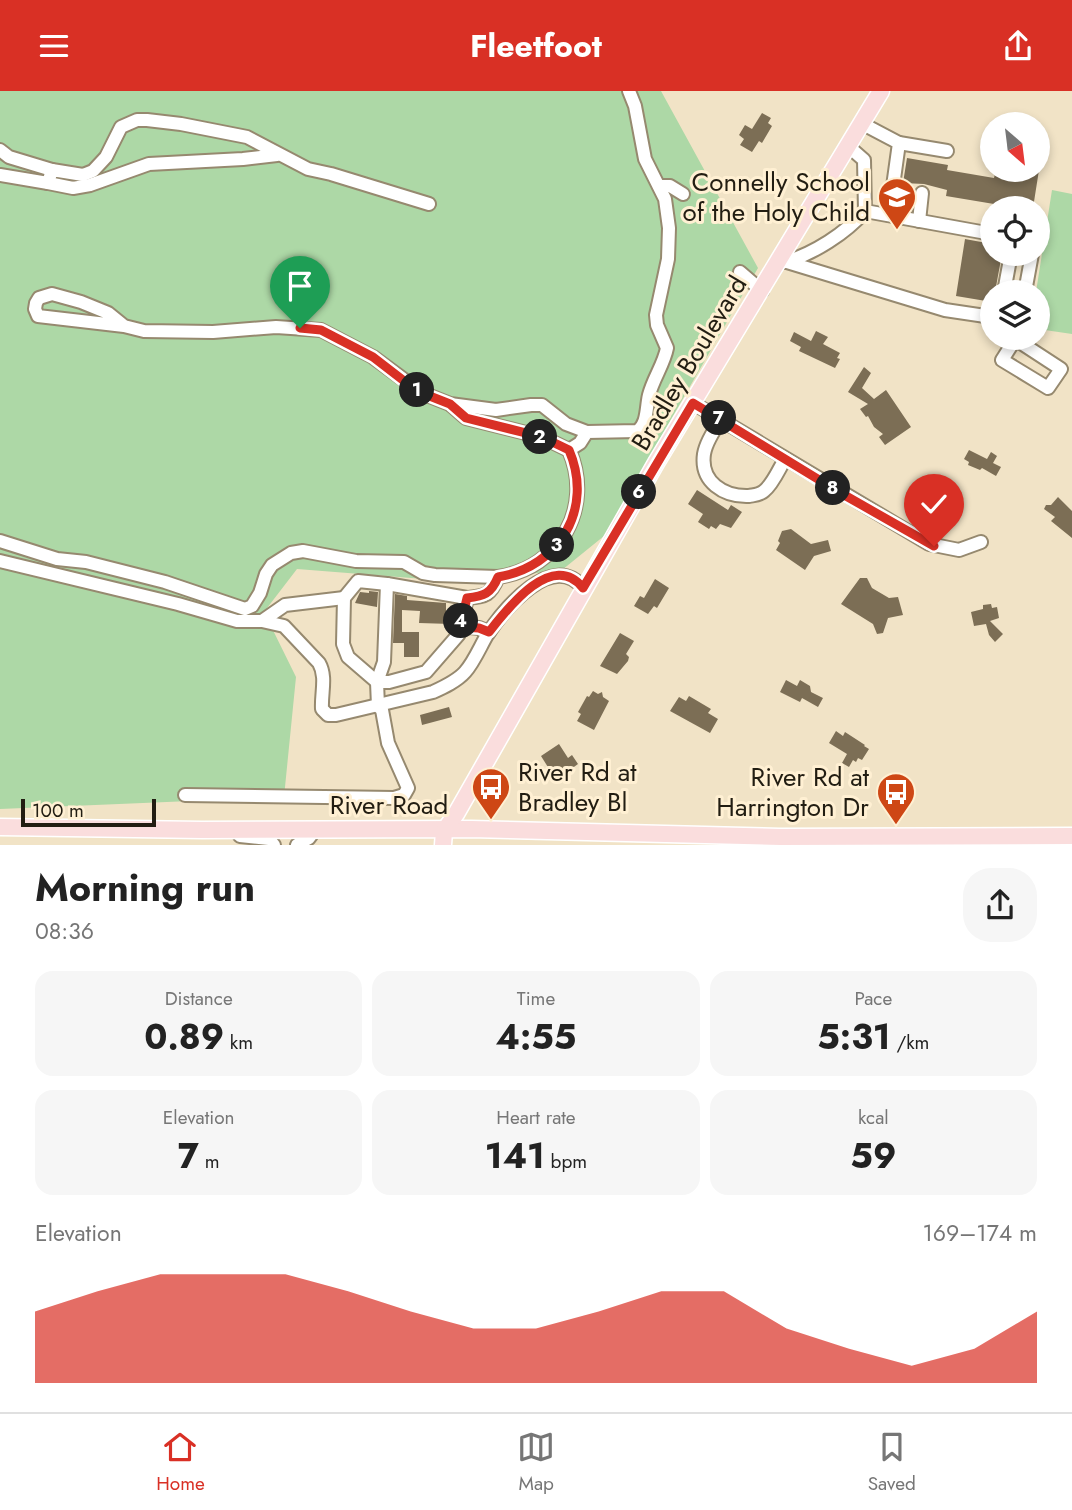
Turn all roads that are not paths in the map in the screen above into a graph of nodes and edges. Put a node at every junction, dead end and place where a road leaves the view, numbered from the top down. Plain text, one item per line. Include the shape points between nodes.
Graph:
1 (629, 91) edge
2 (881, 91) edge
3 (862, 123) junction
4 (899, 143) junction
5 (848, 146) junction
6 (0, 150) edge
7 (947, 151) dead end
8 (278, 155) junction
9 (0, 175) edge
10 (50, 176) junction
11 (659, 186) junction
12 (683, 194) dead end
13 (922, 194) dead end
14 (429, 204) dead end
15 (865, 211) junction
16 (889, 215) junction
17 (919, 221) junction
18 (980, 232) edge
19 (783, 262) junction
20 (740, 272) dead end
21 (762, 291) junction
22 (980, 315) edge
23 (124, 326) junction
24 (1015, 338) edge
25 (693, 403) junction
26 (450, 404) junction
27 (721, 420) junction
28 (587, 432) junction
29 (569, 450) junction
30 (785, 459) junction
31 (0, 541) edge
32 (981, 542) dead end
33 (0, 561) edge
34 (498, 577) junction
35 (387, 584) junction
36 (583, 588) junction
37 (344, 598) junction
38 (467, 598) junction
39 (262, 621) junction
40 (460, 627) junction
41 (489, 632) junction
42 (377, 682) junction
43 (378, 706) junction
44 (185, 795) dead end
45 (0, 827) edge
46 (315, 829) junction
47 (202, 830) junction
48 (1072, 836) edge
49 (443, 838) edge
50 (914, 840) edge
51 (274, 845) edge
52 (297, 845) edge

1 - 11 street via 645,159
2 - 3 main road, Bradley Boulevard
3 - 4 street
3 - 5 main road, Bradley Boulevard
4 - 7 street
4 - 16 street
5 - 15 street via 864,160
5 - 19 main road, Bradley Boulevard
6 - 10 street
8 - 10 street via 149,164 73,188
8 - 10 street via 247,137 137,120 121,127 93,171
8 - 14 street via 308,169
9 - 10 street
11 - 12 street
11 - 28 street via 669,227 668,259 656,315 666,353 642,428 637,432
13 - 17 street
15 - 16 street
15 - 19 street via 823,245
16 - 17 street
17 - 18 street
19 - 21 main road, Bradley Boulevard
19 - 22 street via 945,310
20 - 21 street
21 - 25 main road, Bradley Boulevard
23 - 23 street via 108,313 52,294 36,303 38,316
23 - 26 street via 194,333 276,327 321,330 373,357 422,393
24 - 24 street via 1002,360 1048,388 1061,369
25 - 27 street
25 - 36 main road, Bradley Boulevard
26 - 28 street via 496,410 542,405 566,424
26 - 29 street via 466,418 542,437
27 - 30 street
27 - 30 street via 704,456 708,478 729,495 765,491
28 - 29 street
29 - 34 street via 578,482 576,512 568,530 542,558
30 - 32 street via 929,544 959,550
31 - 34 street via 57,559 165,582 244,609 252,606 272,565 303,551 356,561 404,562 435,575
33 - 39 street via 237,621
34 - 38 street via 490,593
35 - 37 street via 358,581
35 - 38 street
35 - 42 street via 384,661
36 - 41 street via 567,575 550,576 514,600
36 - 49 main road, Bradley Boulevard
37 - 39 street via 285,605
37 - 42 street via 343,644 348,657
38 - 40 street
39 - 43 street via 284,626 319,663 324,682 322,709 328,715
40 - 41 street
40 - 42 street via 426,672
41 - 43 street via 465,673 448,685
42 - 43 street
43 - 44 street via 408,788 404,795
45 - 47 main road, River Road
46 - 47 main road, River Road
46 - 49 main road, River Road
46 - 52 street
47 - 51 street via 269,839
48 - 50 main road, River Road
49 - 50 main road, River Road

